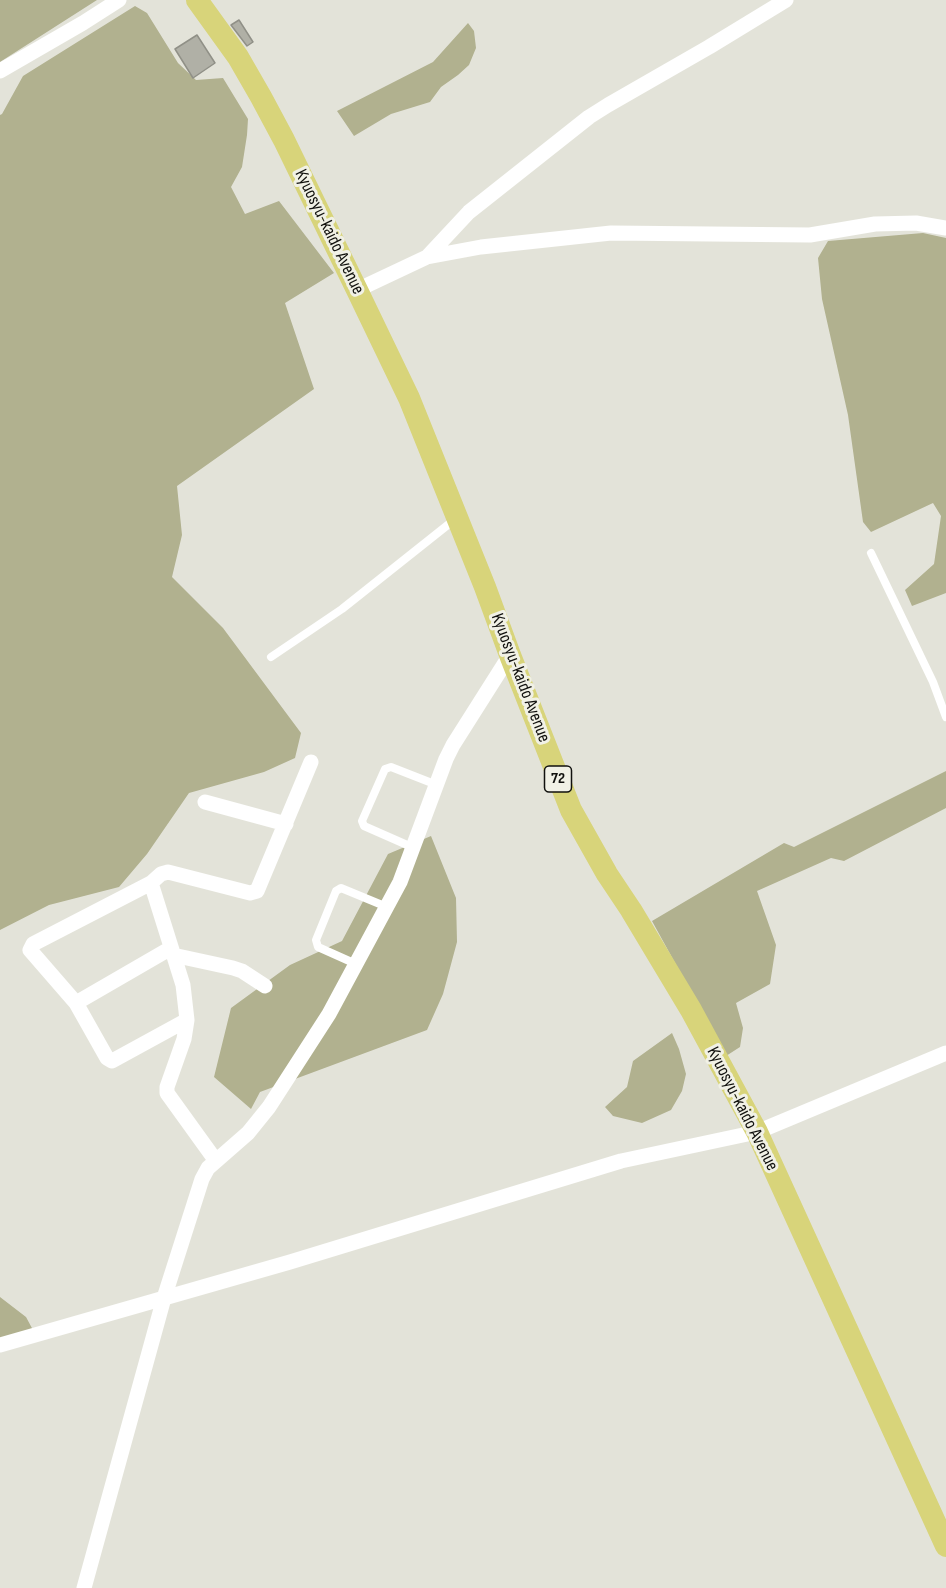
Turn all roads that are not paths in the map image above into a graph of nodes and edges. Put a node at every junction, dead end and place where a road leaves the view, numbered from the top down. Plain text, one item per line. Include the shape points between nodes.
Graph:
1 (119, 0) edge
2 (197, 0) edge
3 (786, 0) edge
4 (0, 71) edge
5 (946, 228) edge
6 (427, 257) junction
7 (357, 290) junction
8 (458, 517) junction
9 (871, 554) dead end
10 (510, 655) junction
11 (271, 657) dead end
12 (946, 717) edge
13 (311, 762) dead end
14 (437, 785) junction
15 (205, 802) dead end
16 (286, 824) junction
17 (414, 848) junction
18 (151, 883) junction
19 (387, 907) junction
20 (172, 951) junction
21 (356, 964) junction
22 (265, 986) dead end
23 (76, 1003) junction
24 (187, 1020) junction
25 (946, 1053) edge
26 (756, 1132) junction
27 (216, 1161) junction
28 (164, 1298) junction
29 (0, 1344) edge
30 (946, 1546) edge
31 (84, 1588) edge

1 - 4 street
2 - 7 main road, Kyuosyu-kaido Avenue / 72 via 238,57 285,140
3 - 6 street via 589,117 469,212
5 - 6 street via 916,223 875,224 810,235 611,233
6 - 7 street
7 - 8 main road, Kyuosyu-kaido Avenue / 72 via 409,398
8 - 10 main road, Kyuosyu-kaido Avenue / 72
8 - 11 lane via 342,609
9 - 12 lane
10 - 14 street via 453,745
10 - 26 main road, Kyuosyu-kaido Avenue / 72 via 571,810 691,1010
13 - 16 street
14 - 17 street
14 - 17 lane via 391,767 385,769 362,821 364,826
15 - 16 street
16 - 18 street via 257,891 250,893 168,872
17 - 19 street
18 - 20 street
18 - 23 street via 33,944 30,950
19 - 21 street
19 - 21 lane via 341,888 336,891 316,940 318,947
20 - 22 street via 242,971
20 - 23 street
20 - 24 street via 183,985
21 - 27 street via 269,1107
23 - 24 street via 112,1061
24 - 27 street via 167,1093
25 - 26 street
26 - 28 street via 621,1161
26 - 30 main road, Kyuosyu-kaido Avenue / 72
27 - 28 street via 202,1179
28 - 29 street
28 - 31 street

